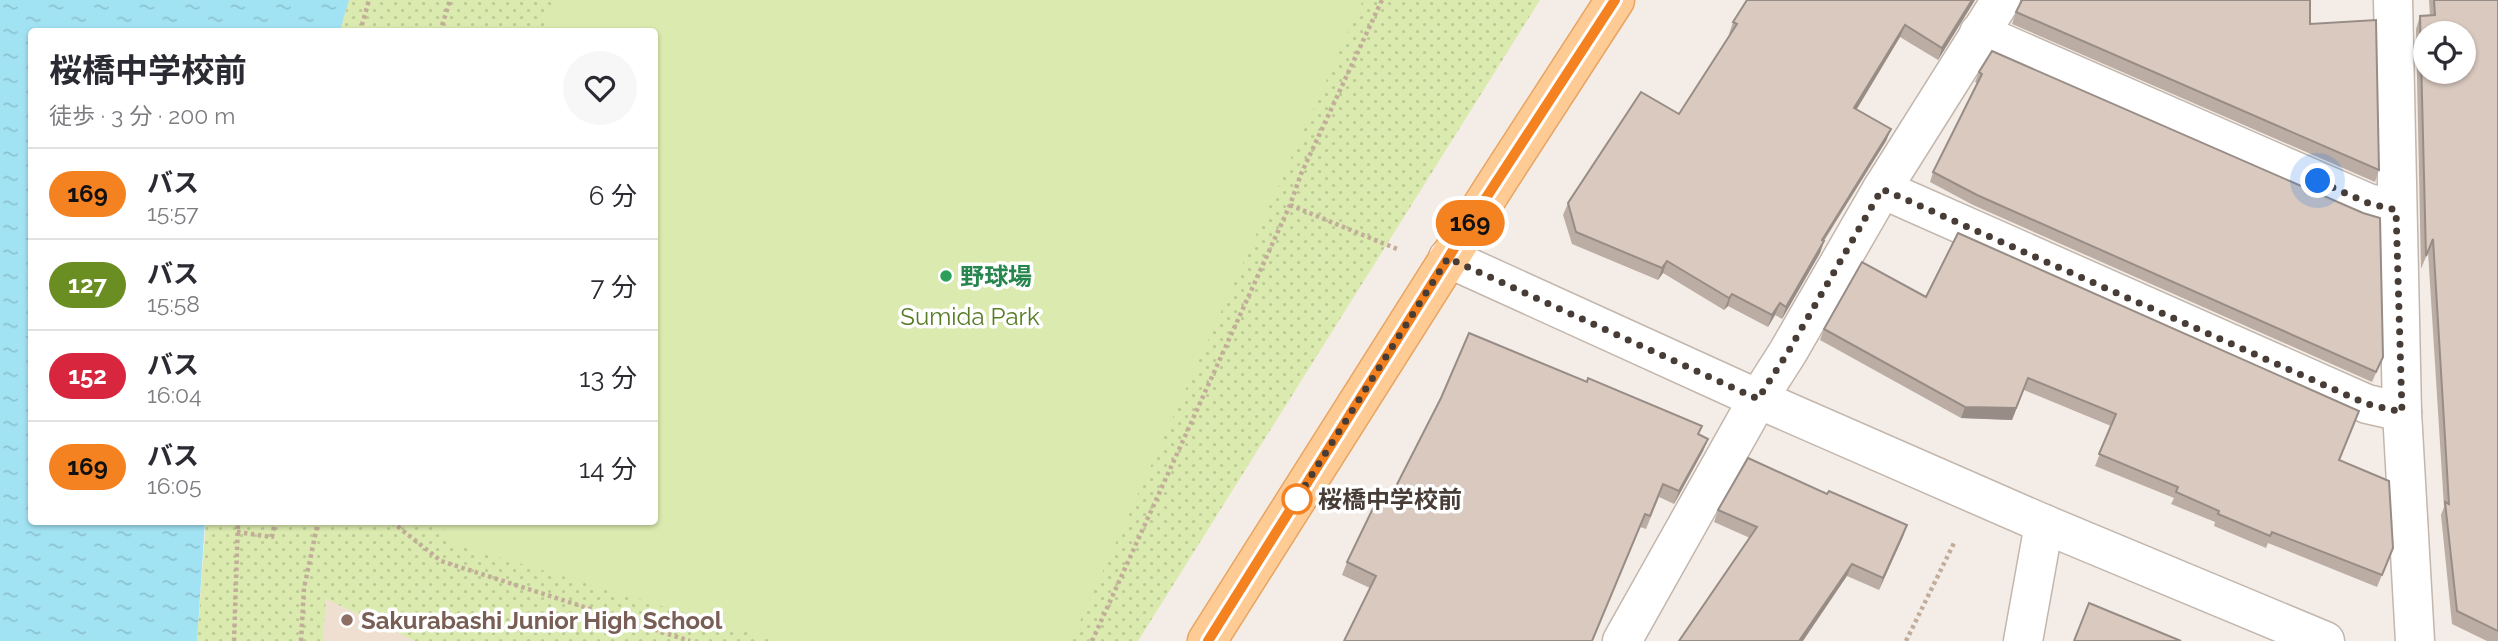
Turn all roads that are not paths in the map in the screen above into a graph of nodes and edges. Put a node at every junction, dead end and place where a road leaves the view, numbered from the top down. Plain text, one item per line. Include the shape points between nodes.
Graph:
1 (1615, 0) edge
2 (2001, 0) edge
3 (2393, 0) edge
4 (1979, 33) junction
5 (1882, 189) junction
6 (2396, 210) junction
7 (1448, 258) junction
8 (1758, 399) junction
9 (2402, 412) junction
10 (2044, 524) junction
11 (1208, 641) edge
12 (1622, 641) edge
13 (2023, 641) edge
14 (2325, 641) edge
15 (2415, 641) edge

1 - 7 main road
2 - 4 street
3 - 6 street
4 - 5 street
4 - 6 street via 2368,203
5 - 8 street
5 - 9 street via 2367,404
6 - 9 street
7 - 8 street
7 - 11 main road
8 - 10 street
8 - 12 street
9 - 15 street
10 - 13 street
10 - 14 street

